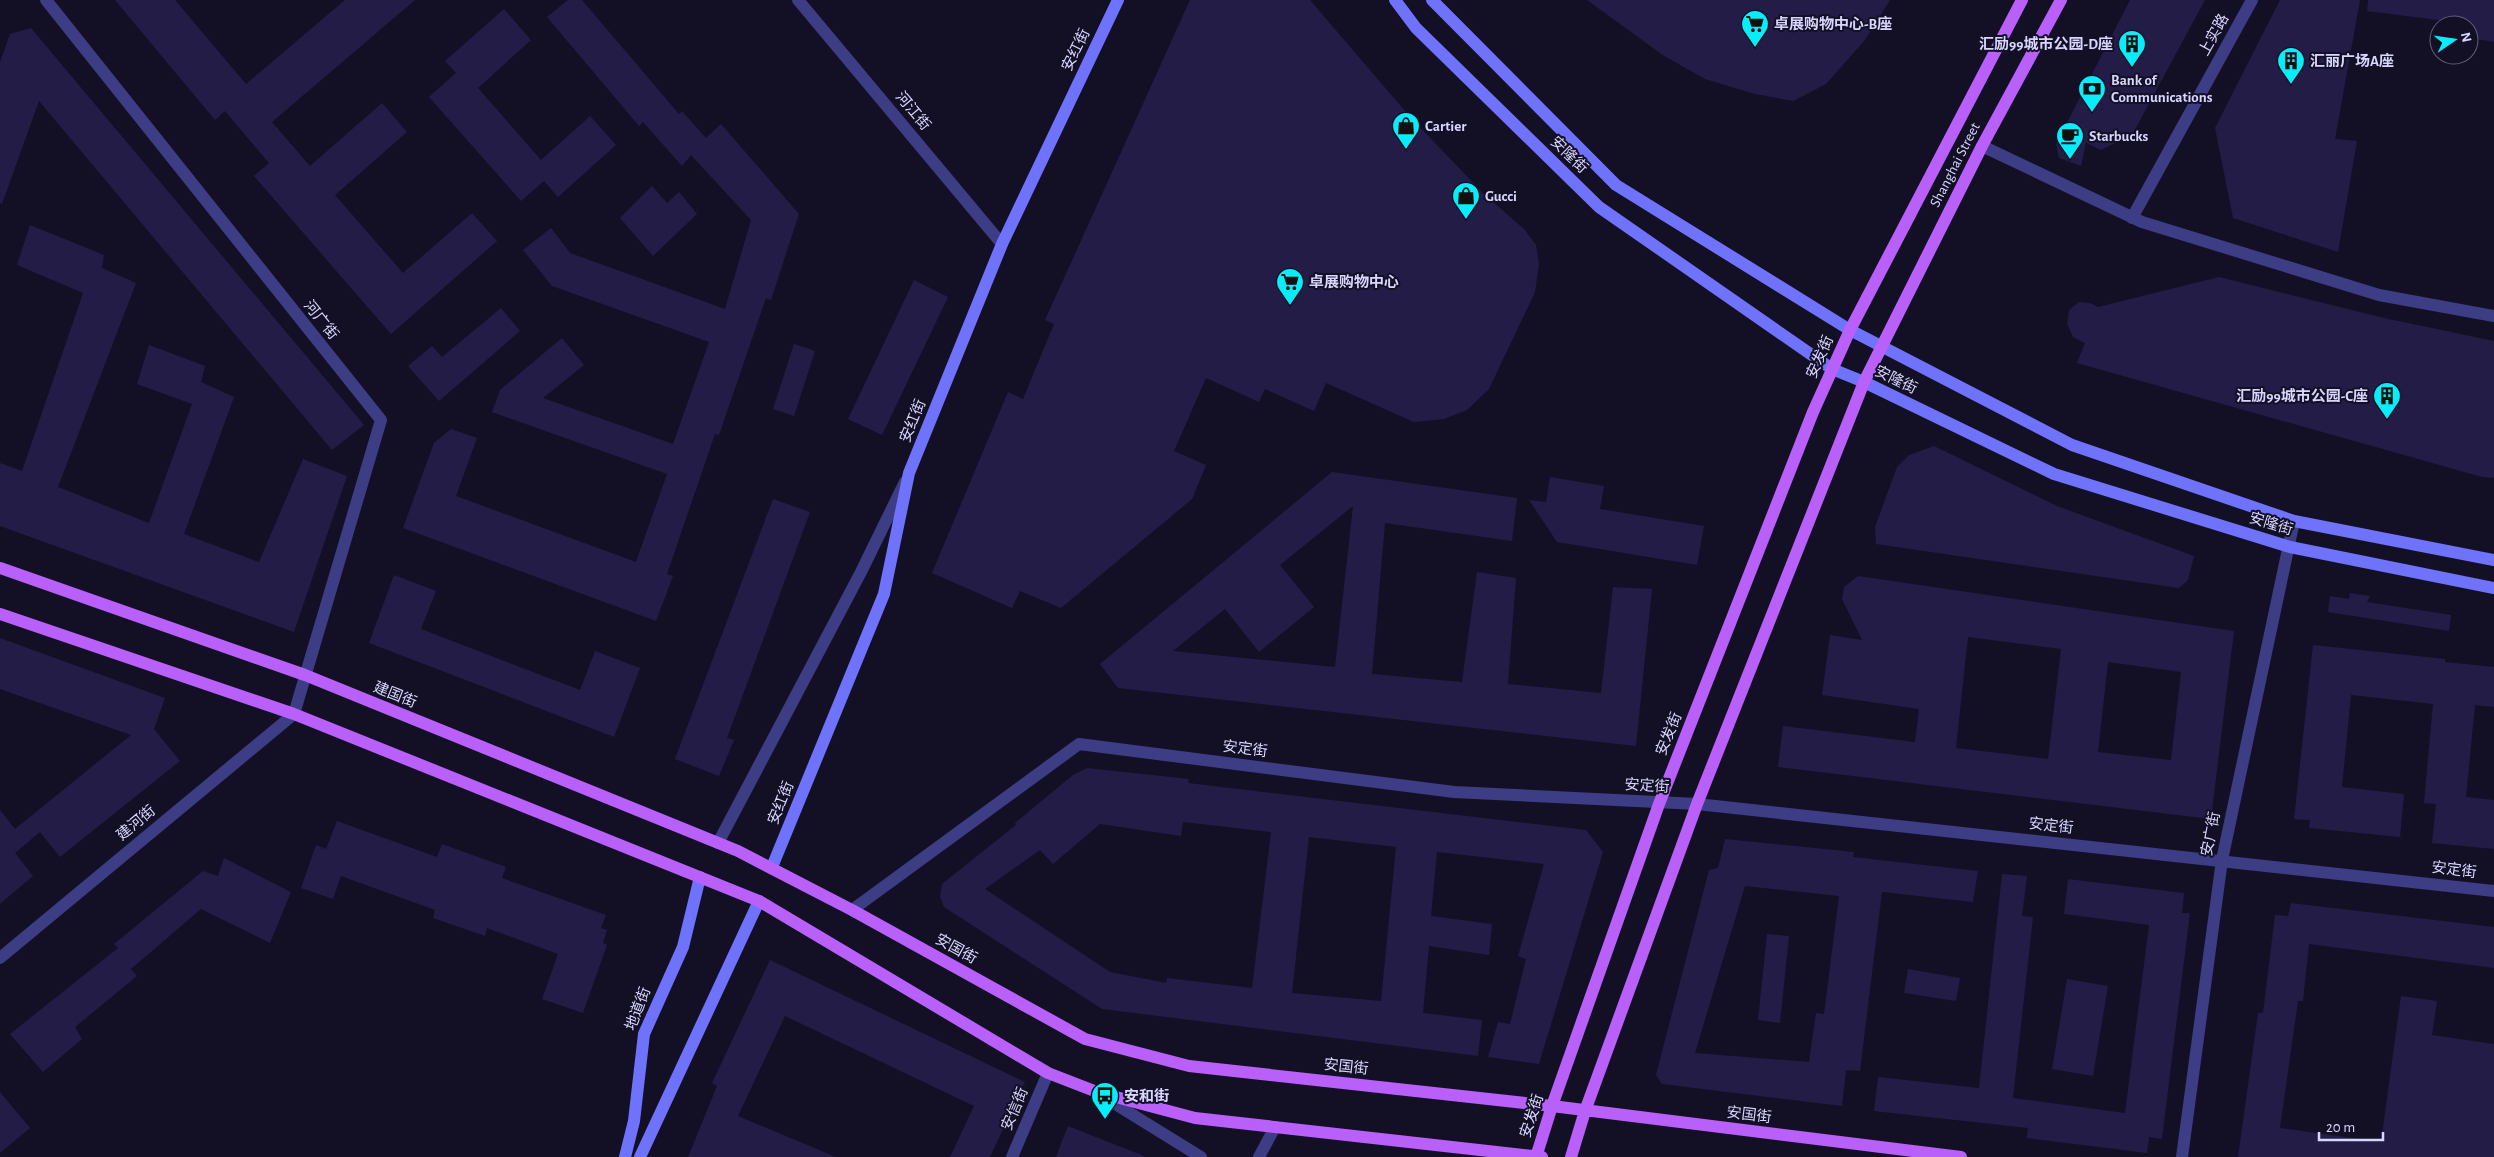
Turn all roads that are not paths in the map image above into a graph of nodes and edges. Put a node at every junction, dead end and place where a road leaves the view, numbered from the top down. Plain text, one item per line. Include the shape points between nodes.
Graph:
1 (46, 0) edge
2 (798, 0) edge
3 (1118, 0) edge
4 (1395, 0) edge
5 (1432, 0) edge
6 (2022, 0) edge
7 (2061, 0) edge
8 (2252, 0) edge
9 (1982, 146) junction
10 (2132, 218) junction
11 (1002, 244) junction
12 (2494, 316) edge
13 (1850, 330) junction
14 (1880, 346) junction
15 (1832, 369) junction
16 (1864, 382) junction
17 (909, 473) junction
18 (2294, 521) junction
19 (2290, 547) junction
20 (2494, 560) edge
21 (0, 568) edge
22 (2494, 588) edge
23 (0, 614) edge
24 (304, 675) junction
25 (294, 714) junction
26 (1658, 804) junction
27 (1697, 804) junction
28 (718, 843) junction
29 (2222, 860) junction
30 (772, 867) junction
31 (700, 877) junction
32 (2494, 891) edge
33 (759, 901) junction
34 (852, 910) junction
35 (0, 958) edge
36 (1048, 1073) junction
37 (1097, 1092) junction
38 (1552, 1106) junction
39 (1585, 1111) junction
40 (1275, 1128) junction
41 (625, 1157) edge
42 (640, 1157) edge
43 (1012, 1157) edge
44 (1201, 1157) edge
45 (1259, 1157) edge
46 (1536, 1157) edge
47 (1542, 1157) edge
48 (1571, 1157) edge
49 (1961, 1157) edge
50 (2182, 1157) edge

1 - 24 street, 河广街 via 381,420
2 - 11 street, 河江街
3 - 11 main road, 安红街
4 - 15 main road, 安隆街 via 1416,28 1599,208
5 - 13 main road, 安隆街 via 1616,185
6 - 13 main road, Shanghai Street
7 - 9 main road, Shanghai Street
8 - 10 street, 上实路
9 - 10 street
9 - 14 main road, Shanghai Street
10 - 12 street via 2378,295
11 - 17 main road, 安红街
13 - 14 main road, 安隆街
13 - 15 main road, 安发街
14 - 16 main road
14 - 18 main road, 安隆街 via 2072,445
15 - 16 main road, 安隆街
15 - 26 main road, 安发街
16 - 19 main road, 安隆街 via 2054,474
16 - 27 main road
17 - 28 street via 861,572
17 - 30 main road, 安红街 via 884,594
18 - 19 street, 安广街
18 - 20 main road, 安隆街
19 - 22 main road, 安隆街
19 - 29 street, 安广街
21 - 24 main road, 建国街
23 - 25 main road
24 - 25 street, 河广街
24 - 28 main road, 建国街
25 - 31 main road
25 - 35 street, 建河街
26 - 27 street, 安定街
26 - 34 street, 安定街 via 1454,792 1079,744
26 - 38 main road, 安发街
27 - 29 street, 安定街
27 - 39 main road
28 - 30 main road, 建国街
29 - 32 street, 安定街
29 - 50 street, 安广街
30 - 34 main road, 安国街
31 - 33 main road
31 - 41 main road, 地道街 via 683,947 644,1034 634,1121
33 - 36 main road
33 - 42 main road
34 - 38 main road, 安国街 via 1085,1039 1189,1066
36 - 37 main road
36 - 43 street, 安信街
37 - 40 main road via 1195,1118
37 - 44 street
38 - 39 main road, 安国街
38 - 46 main road, 安发街
39 - 48 main road
39 - 49 main road, 安国街
40 - 45 street
40 - 46 main road
46 - 47 main road

